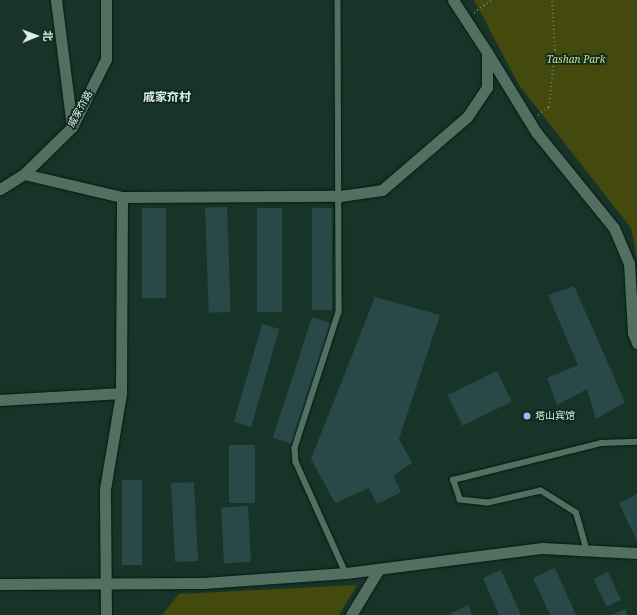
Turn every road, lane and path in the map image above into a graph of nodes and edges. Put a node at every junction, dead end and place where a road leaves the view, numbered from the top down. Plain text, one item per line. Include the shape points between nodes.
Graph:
1 (56, 0) edge
2 (106, 0) edge
3 (338, 0) edge
4 (453, 0) edge
5 (491, 0) edge
6 (552, 0) edge
7 (466, 18) junction
8 (487, 52) junction
9 (530, 122) junction
10 (72, 127) junction
11 (24, 174) junction
12 (0, 189) edge
13 (340, 196) junction
14 (122, 197) junction
15 (637, 343) edge
16 (121, 393) junction
17 (0, 400) edge
18 (637, 442) edge
19 (586, 548) junction
20 (637, 553) edge
21 (379, 569) junction
22 (346, 573) junction
23 (0, 584) edge
24 (106, 584) junction
25 (106, 615) edge
26 (351, 615) edge

1 - 10 street
2 - 10 street, 威家夼路 via 106,59
3 - 13 lane
4 - 7 street
5 - 7 path
6 - 9 path via 555,50 549,107
7 - 8 street
8 - 9 street
8 - 13 street via 487,86 467,117 382,190
9 - 15 street via 614,228 629,263 633,332
10 - 11 street, 威家夼路
11 - 12 street, 威家夼路
11 - 14 street
13 - 14 street
13 - 22 lane via 339,312 295,448 296,462
14 - 16 street
16 - 17 street
16 - 24 street via 105,489
18 - 19 lane via 602,443 454,480 460,500 488,503 541,491 576,513
19 - 20 street
19 - 21 street via 542,548
21 - 22 street
21 - 26 street
22 - 24 street via 203,583
23 - 24 street
24 - 25 street

